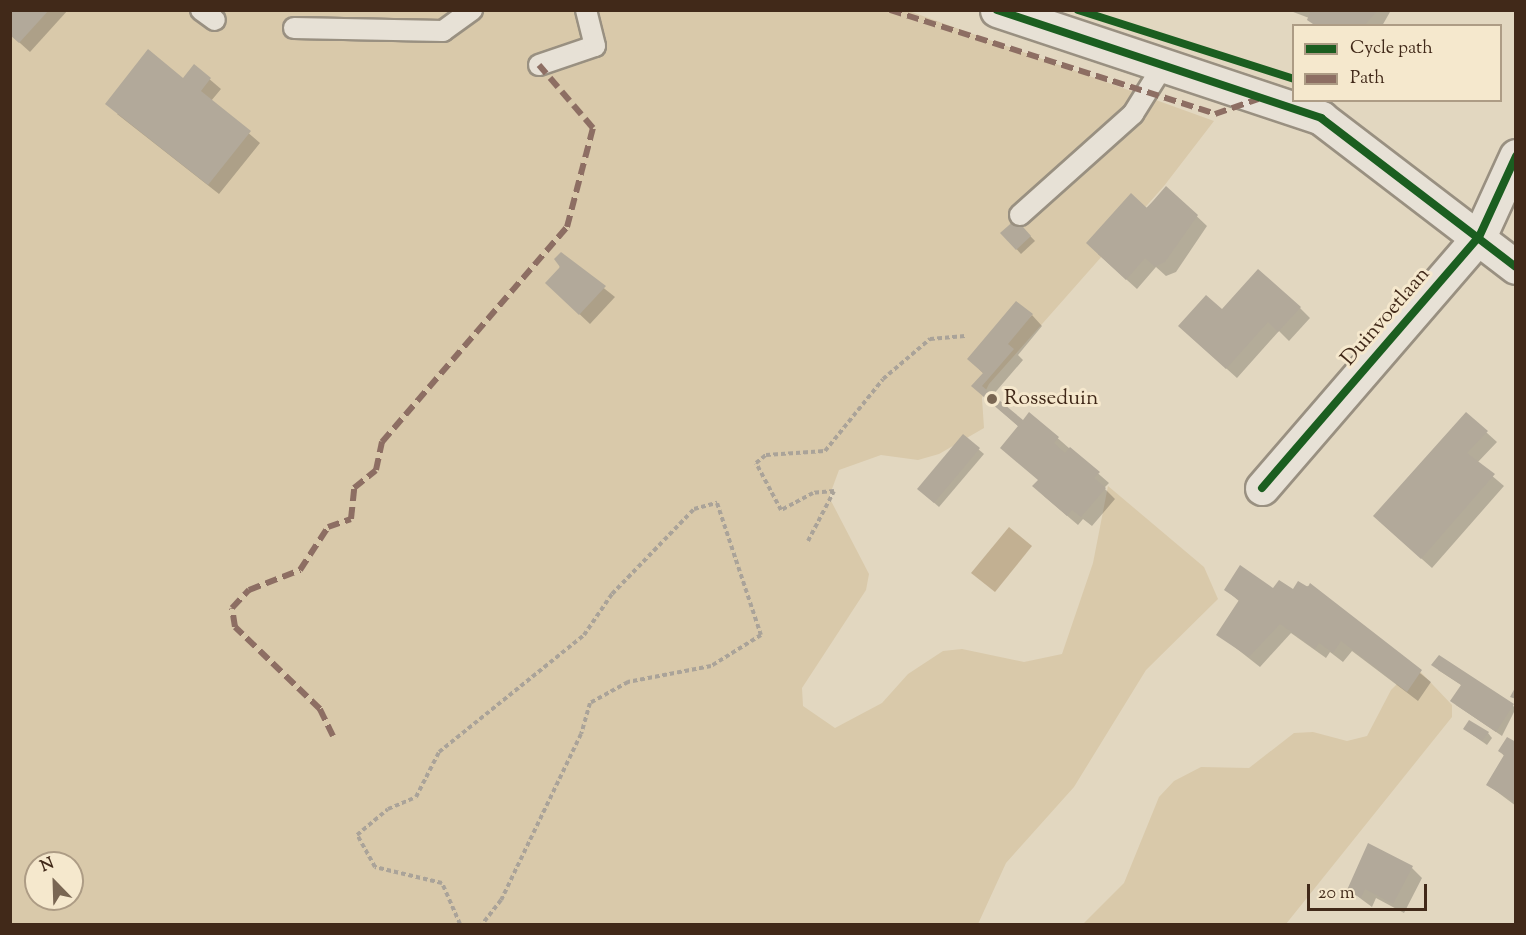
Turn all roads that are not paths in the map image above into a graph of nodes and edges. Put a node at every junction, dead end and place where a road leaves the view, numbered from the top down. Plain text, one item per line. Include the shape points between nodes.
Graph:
1 (471, 10) edge
2 (586, 10) edge
3 (996, 10) edge
4 (294, 28) dead end
5 (538, 65) dead end
6 (1163, 66) junction
7 (1515, 156) edge
8 (1020, 215) dead end
9 (1479, 237) junction
10 (1515, 267) edge
11 (1262, 488) dead end

1 - 4 lane via 443,31
2 - 5 lane via 595,46
3 - 6 street
6 - 8 lane via 1133,114
6 - 9 street via 1321,118
7 - 9 street, Duinvoetlaan
9 - 10 street
9 - 11 street, Duinvoetlaan

